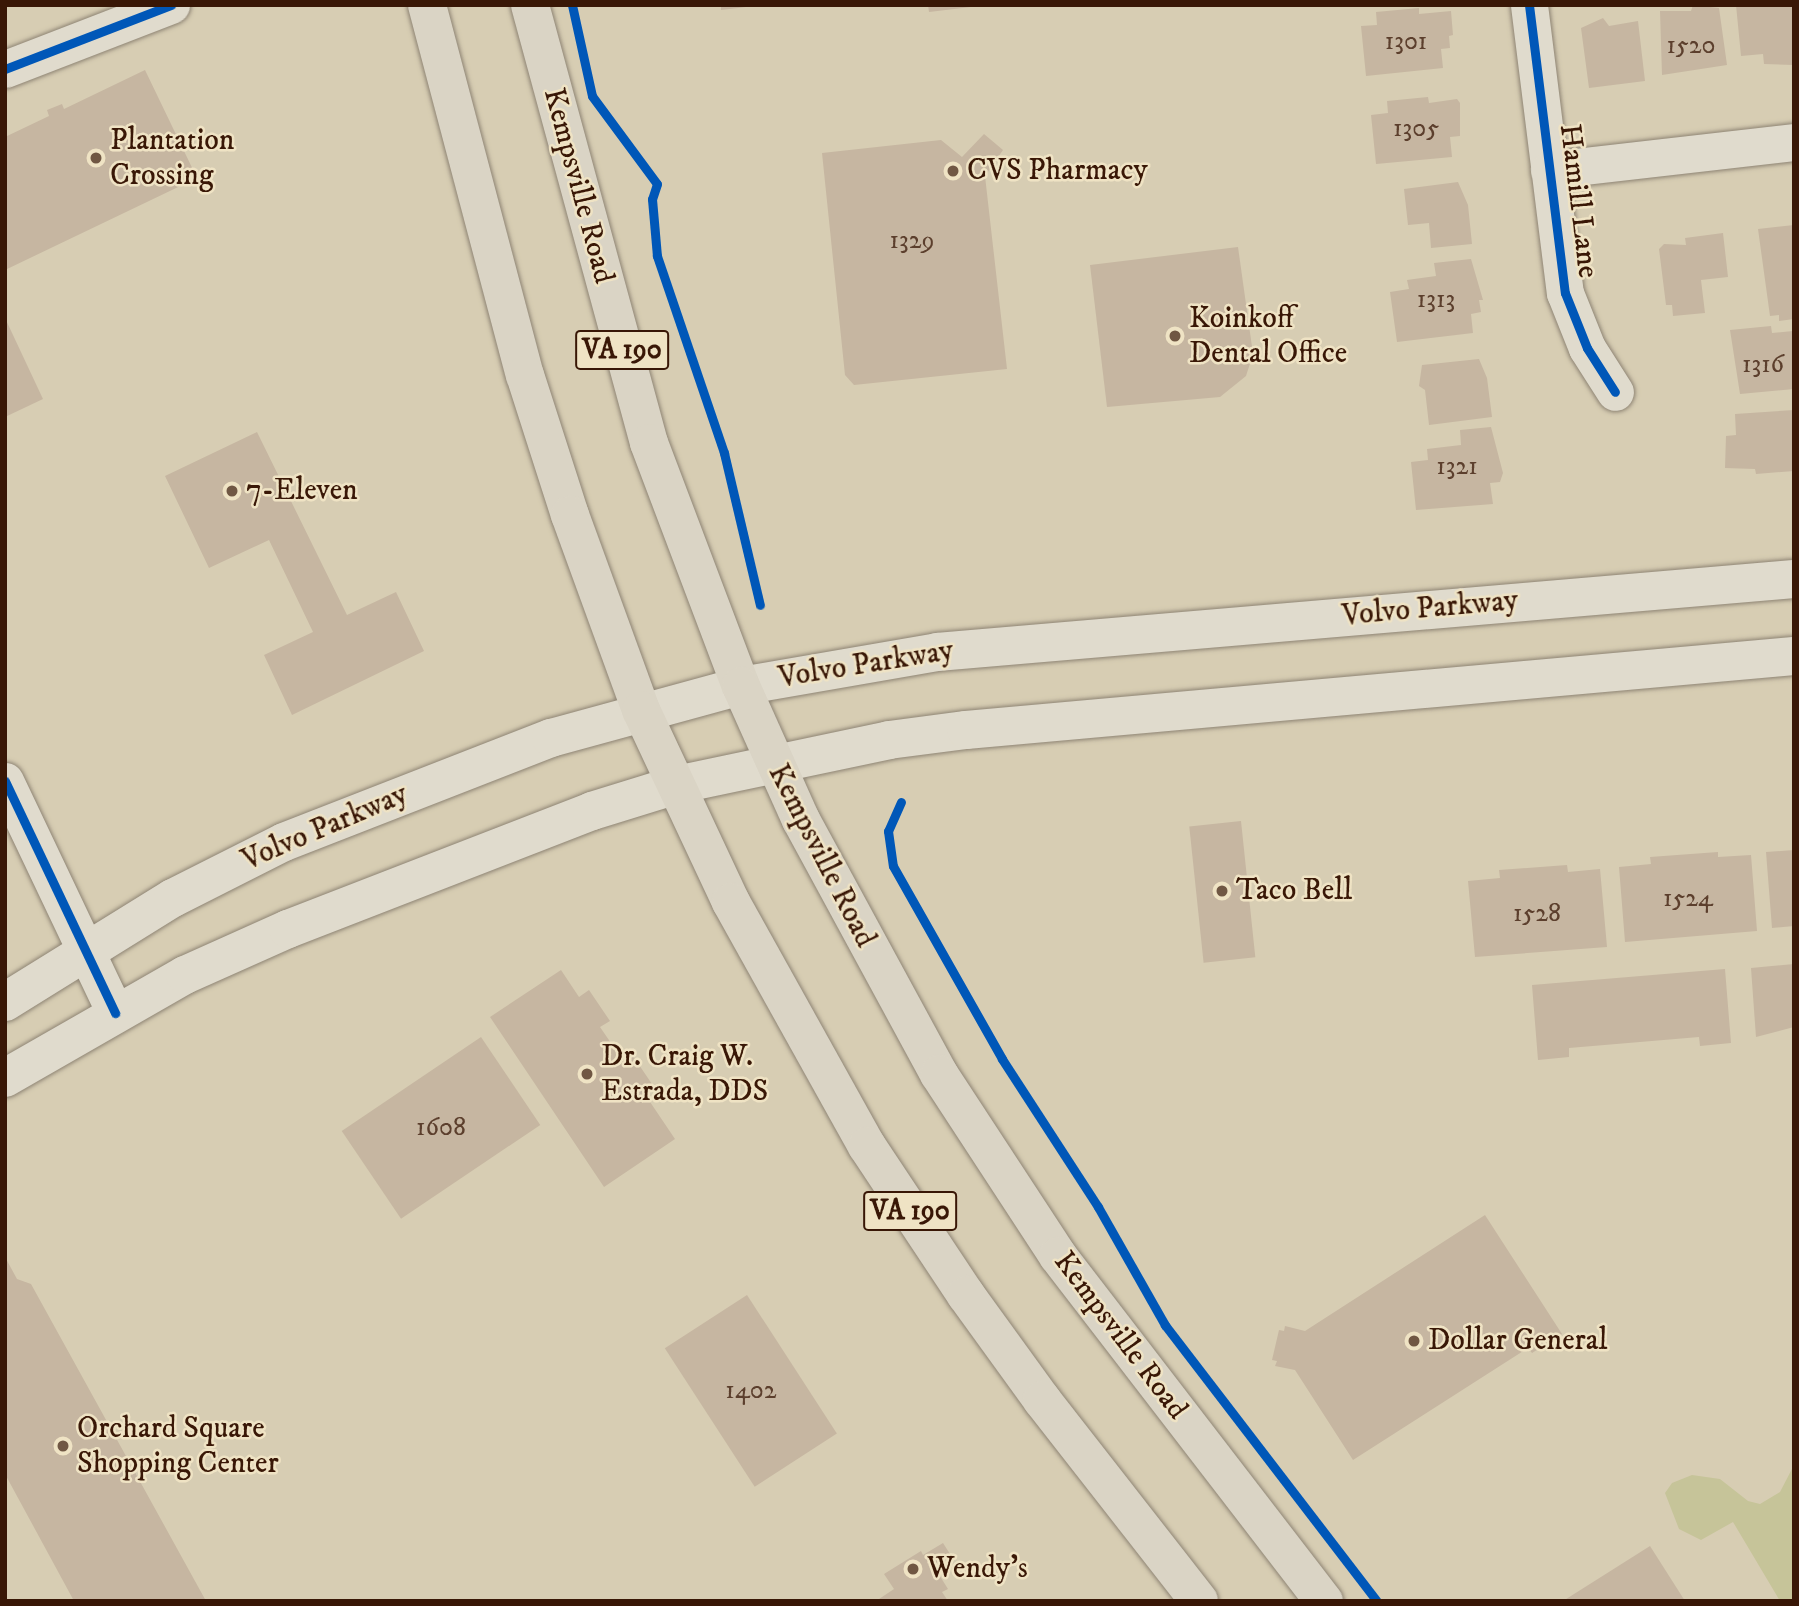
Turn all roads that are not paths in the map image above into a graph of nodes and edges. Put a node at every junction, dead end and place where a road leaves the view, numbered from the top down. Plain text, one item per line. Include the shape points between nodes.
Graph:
1 (171, 5) edge
2 (428, 5) edge
3 (530, 5) edge
4 (1529, 5) edge
5 (5, 69) edge
6 (1794, 142) edge
7 (1549, 170) junction
8 (1615, 392) dead end
9 (1794, 579) edge
10 (1794, 656) edge
11 (741, 685) junction
12 (641, 710) junction
13 (774, 764) junction
14 (5, 781) edge
15 (676, 785) junction
16 (86, 951) junction
17 (5, 1002) edge
18 (116, 1013) junction
19 (5, 1078) edge
20 (1199, 1601) edge
21 (1324, 1601) edge

1 - 5 street
2 - 12 main road, VA 190 via 525,375
3 - 11 main road, Kempsville Road / VA 190 via 649,443
4 - 7 street, Hamill Lane
6 - 7 street, Hamill Lane
7 - 8 street, Hamill Lane via 1565,293 1587,348
9 - 11 main road, Volvo Parkway via 989,647 828,668
10 - 13 main road via 979,729 888,740
11 - 12 main road, Volvo Parkway
11 - 13 main road, Kempsville Road / VA 190
12 - 15 main road, VA 190
12 - 16 main road, Volvo Parkway via 551,738 284,842 173,898
13 - 15 main road
13 - 21 main road, Kempsville Road / VA 190 via 885,981 986,1146 1127,1350
14 - 16 street
15 - 18 main road via 413,878 196,970
15 - 20 main road, VA 190 via 731,902 867,1146 1041,1400
16 - 17 main road, Volvo Parkway
16 - 18 street
18 - 19 main road

